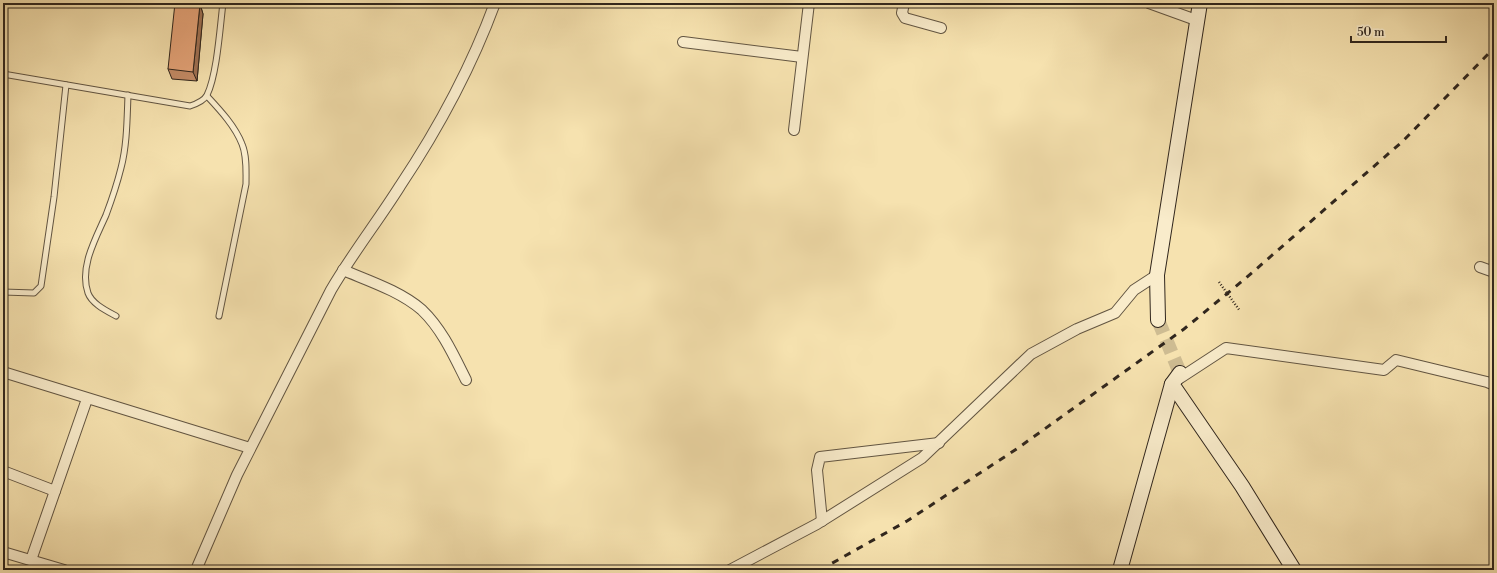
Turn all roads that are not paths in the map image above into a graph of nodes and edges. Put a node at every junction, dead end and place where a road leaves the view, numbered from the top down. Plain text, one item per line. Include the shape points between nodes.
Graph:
1 (223, 3) edge
2 (495, 3) edge
3 (808, 3) edge
4 (904, 3) edge
5 (1149, 3) edge
6 (1200, 3) edge
7 (1196, 20) junction
8 (942, 28) dead end
9 (683, 42) dead end
10 (802, 57) junction
11 (3, 74) edge
12 (66, 85) junction
13 (128, 95) junction
14 (207, 96) junction
15 (794, 130) dead end
16 (1480, 267) dead end
17 (343, 270) junction
18 (1494, 272) edge
19 (1157, 275) junction
20 (3, 292) edge
21 (116, 316) dead end
22 (219, 316) dead end
23 (1158, 320) tunnel mouth
24 (3, 372) edge
25 (1176, 378) junction
26 (466, 380) dead end
27 (1494, 385) edge
28 (87, 399) junction
29 (939, 443) junction
30 (250, 448) junction
31 (3, 471) edge
32 (55, 491) junction
33 (822, 521) junction
34 (3, 552) edge
35 (31, 560) junction
36 (64, 570) edge
37 (196, 570) edge
38 (730, 570) edge
39 (1120, 570) edge
40 (1294, 570) edge

1 - 14 lane
2 - 17 street via 471,62 433,134
3 - 10 street
4 - 8 street via 902,13 905,18
5 - 7 street
6 - 7 main road
7 - 19 main road
9 - 10 street
10 - 15 street
11 - 12 lane
12 - 13 lane
12 - 20 lane via 41,286 34,293
13 - 14 lane via 190,106
13 - 21 lane via 122,166 114,193 93,242 86,281 88,295
14 - 22 lane via 224,115 242,144 246,163 246,184
16 - 18 street
17 - 26 street via 406,299 422,311 450,347
17 - 30 street
19 - 23 main road
19 - 29 street via 1134,290 1115,313 1077,329 1031,354
24 - 28 street
25 - 27 street via 1226,348 1384,370 1396,360
25 - 39 main road
25 - 40 main road
28 - 30 street
28 - 32 street
29 - 33 street via 922,458
29 - 33 street via 820,458 817,470
30 - 37 street
31 - 32 street
32 - 35 street
33 - 38 street
34 - 35 street
35 - 36 street

